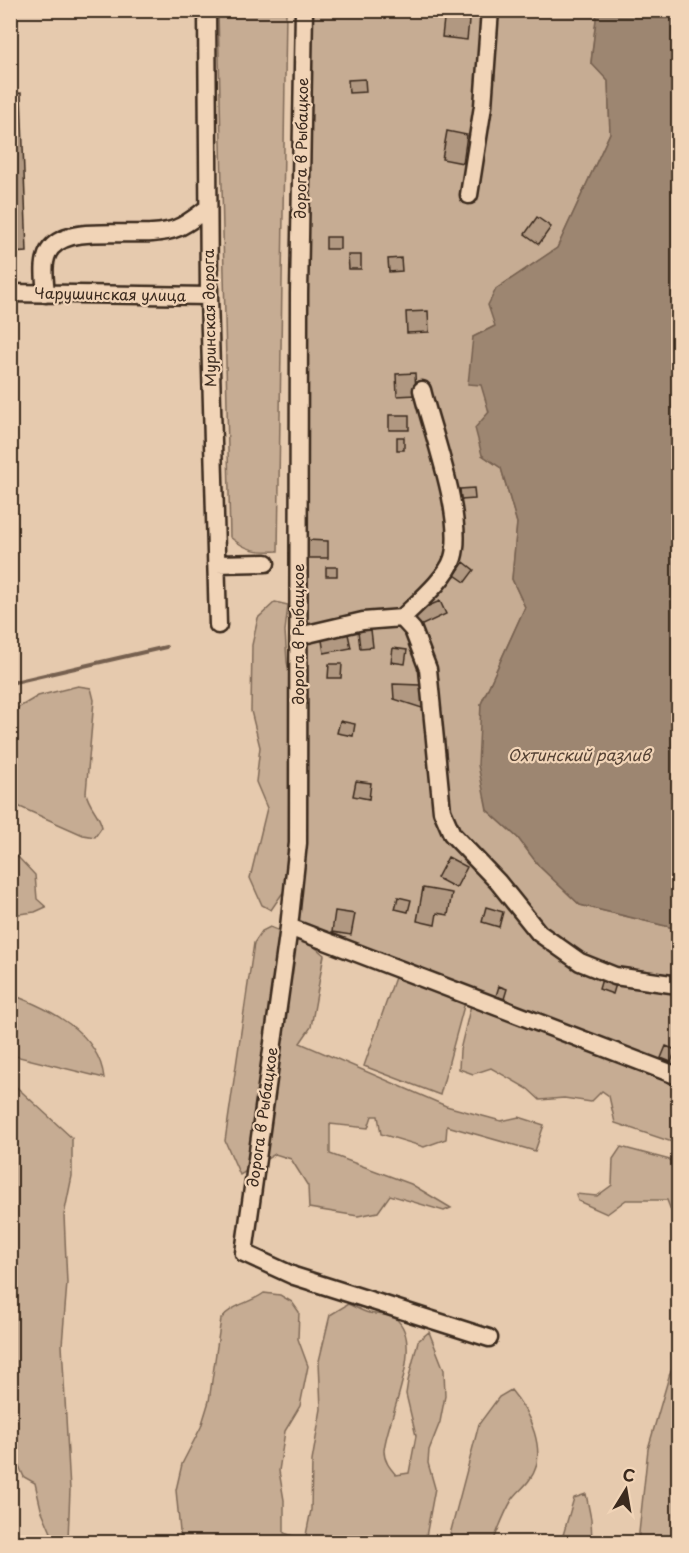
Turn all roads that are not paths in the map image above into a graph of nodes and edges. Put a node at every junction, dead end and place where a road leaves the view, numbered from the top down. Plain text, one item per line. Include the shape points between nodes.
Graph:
1 (207, 10) edge
2 (304, 10) edge
3 (490, 10) edge
4 (469, 195) dead end
5 (208, 208) junction
6 (10, 293) edge
7 (46, 294) junction
8 (209, 296) junction
9 (422, 390) dead end
10 (266, 563) dead end
11 (216, 564) junction
12 (402, 618) junction
13 (218, 625) dead end
14 (299, 636) junction
15 (290, 927) junction
16 (678, 984) edge
17 (678, 1076) edge
18 (489, 1338) dead end

1 - 5 street, Муринская дорога
2 - 14 street, дорога в Рыбацкое
3 - 4 street via 483,106
5 - 7 street via 177,229 71,236 51,248 45,263
5 - 8 street, Муринская дорога
6 - 7 street, Чарушинская улица
7 - 8 street, Чарушинская улица
8 - 11 street, Муринская дорога
9 - 12 street via 449,479 455,538 447,570
10 - 11 street
11 - 13 street, Муринская дорога
12 - 14 street via 363,621
12 - 16 street via 413,630 428,669 442,811 452,834 539,933 580,962 615,976
14 - 15 street, дорога в Рыбацкое via 298,843
15 - 17 street
15 - 18 street, дорога в Рыбацкое via 244,1253 294,1276

